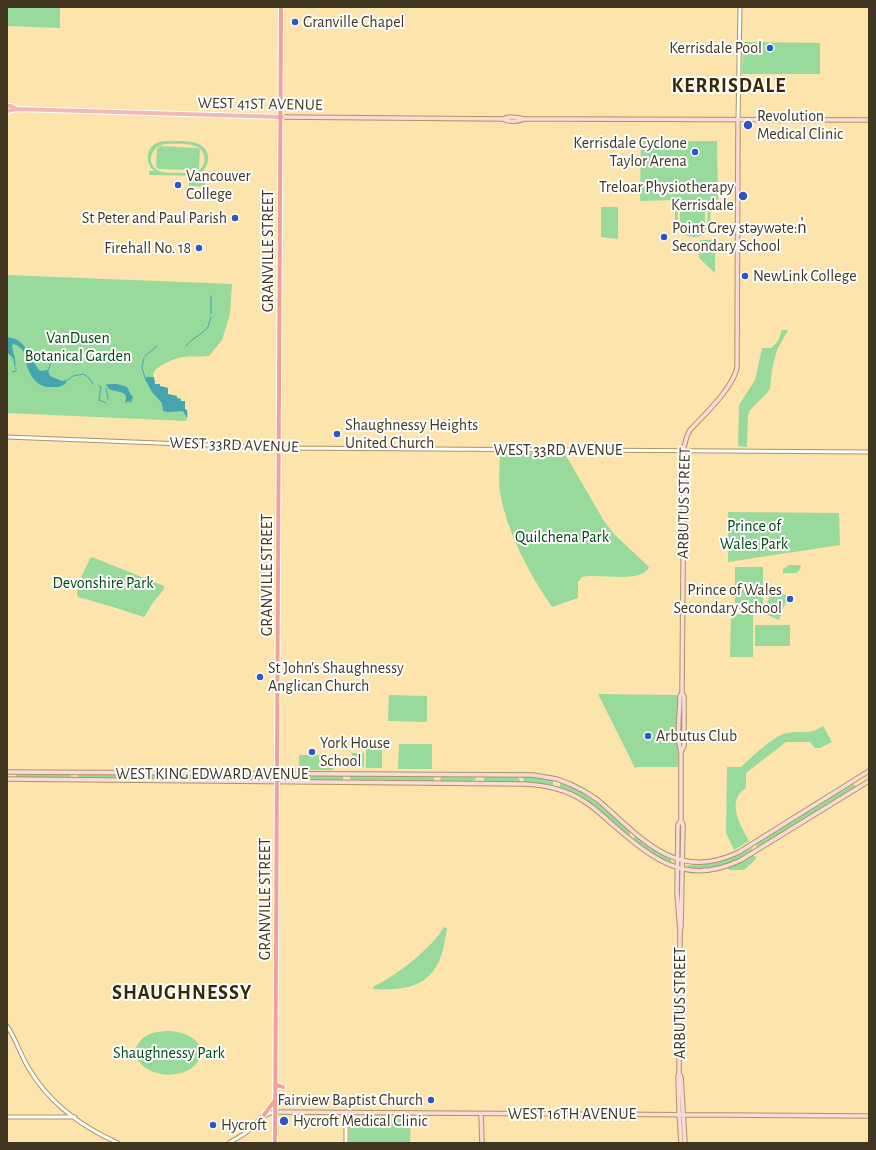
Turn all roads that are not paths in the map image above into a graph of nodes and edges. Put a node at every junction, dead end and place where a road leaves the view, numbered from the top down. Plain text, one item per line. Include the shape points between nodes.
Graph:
1 (281, 7) edge
2 (740, 7) edge
3 (7, 106) edge
4 (17, 109) junction
5 (7, 111) edge
6 (282, 117) junction
7 (738, 120) junction
8 (869, 120) edge
9 (7, 437) edge
10 (279, 448) junction
11 (684, 450) junction
12 (869, 452) edge
13 (869, 771) edge
14 (7, 772) edge
15 (278, 774) junction
16 (7, 780) edge
17 (869, 781) edge
18 (278, 782) junction
19 (680, 859) junction
20 (679, 868) junction
21 (7, 1026) edge
22 (276, 1085) junction
23 (283, 1087) dead end
24 (276, 1100) junction
25 (276, 1112) junction
26 (346, 1112) junction
27 (481, 1114) junction
28 (264, 1115) junction
29 (681, 1115) junction
30 (869, 1116) edge
31 (7, 1117) edge
32 (75, 1117) junction
33 (118, 1143) edge
34 (229, 1143) edge
35 (275, 1143) edge
36 (346, 1143) edge
37 (482, 1143) edge
38 (681, 1143) edge
39 (685, 1143) edge

1 - 6 highway, GRANVILLE STREET
2 - 7 street
3 - 4 main road, WEST 41ST AVENUE
4 - 5 main road, WEST 41ST AVENUE
4 - 6 main road, WEST 41ST AVENUE
6 - 7 main road, WEST 41ST AVENUE
6 - 10 highway, GRANVILLE STREET
7 - 8 main road, WEST 41ST AVENUE
7 - 11 main road, ARBUTUS STREET via 735,375 690,430
9 - 10 street, WEST 33RD AVENUE
10 - 11 street, WEST 33RD AVENUE
10 - 15 highway, GRANVILLE STREET
11 - 12 street, WEST 33RD AVENUE
11 - 19 main road, ARBUTUS STREET via 684,746 681,752 683,825
13 - 19 main road, WEST KING EDWARD AVENUE via 732,855 704,862
14 - 15 main road, WEST KING EDWARD AVENUE
15 - 18 highway, GRANVILLE STREET
15 - 19 main road, WEST KING EDWARD AVENUE via 543,776 565,782 589,794 649,844 664,854
16 - 18 main road, WEST KING EDWARD AVENUE
17 - 20 main road, WEST KING EDWARD AVENUE via 735,863 706,870
18 - 20 main road, WEST KING EDWARD AVENUE via 544,785 586,802 648,854
18 - 22 highway, GRANVILLE STREET
19 - 20 main road, ARBUTUS STREET
20 - 29 main road, ARBUTUS STREET
21 - 32 street via 28,1068 40,1085 54,1102
22 - 23 highway
22 - 24 highway, GRANVILLE STREET
24 - 25 highway, GRANVILLE STREET
24 - 28 highway
25 - 26 main road, WEST 16TH AVENUE
25 - 28 street
25 - 35 highway, GRANVILLE STREET
26 - 27 main road, WEST 16TH AVENUE
26 - 36 street
27 - 29 main road, WEST 16TH AVENUE
27 - 37 main road
28 - 34 street via 244,1134
29 - 30 main road, WEST 16TH AVENUE
29 - 38 main road, ARBUTUS STREET
29 - 39 main road, ARBUTUS STREET
31 - 32 street
32 - 33 street

